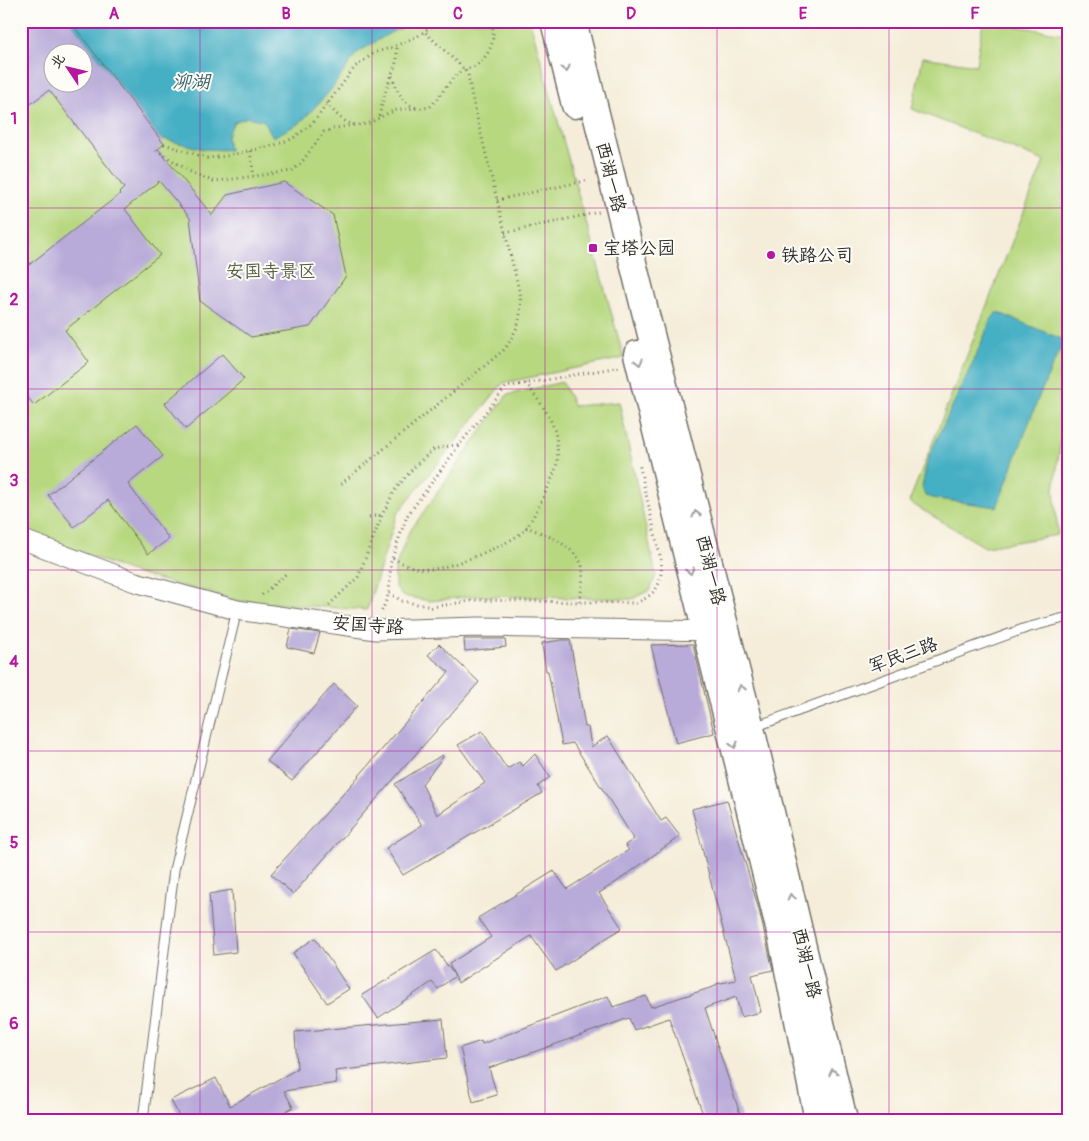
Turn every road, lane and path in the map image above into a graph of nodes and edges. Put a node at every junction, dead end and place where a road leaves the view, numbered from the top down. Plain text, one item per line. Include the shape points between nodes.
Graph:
1 (439, 21) edge
2 (491, 21) edge
3 (554, 21) edge
4 (573, 21) edge
5 (425, 32) junction
6 (397, 45) junction
7 (465, 70) junction
8 (392, 76) junction
9 (327, 103) junction
10 (422, 108) junction
11 (379, 117) junction
12 (357, 125) junction
13 (164, 144) dead end
14 (156, 150) dead end
15 (250, 151) junction
16 (254, 176) junction
17 (594, 179) junction
18 (497, 200) junction
19 (602, 212) junction
20 (505, 233) junction
21 (625, 369) junction
22 (526, 383) junction
23 (460, 444) junction
24 (637, 454) dead end
25 (341, 484) dead end
26 (382, 515) junction
27 (369, 517) dead end
28 (526, 527) junction
29 (21, 539) edge
30 (393, 558) junction
31 (288, 572) dead end
32 (389, 593) junction
33 (580, 602) junction
34 (240, 610) junction
35 (1068, 617) edge
36 (308, 620) junction
37 (376, 630) junction
38 (716, 631) junction
39 (751, 728) junction
40 (143, 1120) edge
41 (818, 1120) edge
42 (844, 1120) edge

1 - 5 path
2 - 7 path via 492,44 484,57
3 -> 17 main road, 西湖一路
38 -> 4 main road, 西湖一路 via 639,288
5 - 6 path
5 - 7 path
6 - 8 path
6 - 9 path via 374,52 355,67
7 - 10 path via 451,81 430,108
7 - 18 path
8 - 10 path via 397,92 406,103
8 - 11 path
9 - 12 path via 337,117
9 - 15 path via 314,123 292,139
10 - 11 path via 398,110
11 - 12 path
12 - 16 path via 324,132 302,163 292,171
13 - 15 path via 207,158
14 - 16 path via 194,174 213,181
15 - 16 path
17 - 18 path
17 - 19 main road, 西湖一路
18 - 20 path
19 - 20 path
19 -> 21 main road, 西湖一路
20 - 25 path via 522,312 509,343
21 - 22 path
21 -> 38 main road, 西湖一路
22 - 23 path via 506,387
22 - 28 path via 548,412 558,446 556,467
23 - 26 path via 434,449 413,468 395,490
23 - 30 path via 407,516
24 - 33 path via 661,560 662,575 657,588 649,597 636,603
26 - 27 path
26 - 36 path via 358,577
28 - 30 path via 504,543 478,555 433,569 415,568
28 - 33 path via 561,544 582,564
29 - 34 street, 安国寺路 via 135,582
30 - 32 path
31 - 34 path
32 - 33 path via 402,601 432,607 476,600
32 - 37 path
34 - 36 street, 安国寺路
34 - 40 lane via 174,870
35 - 39 lane, 军民三路 via 1026,628
36 - 37 street, 安国寺路
37 - 38 street, 安国寺路 via 479,627
39 -> 38 main road, 西湖一路
38 -> 41 main road, 西湖一路
42 -> 39 main road, 西湖一路

